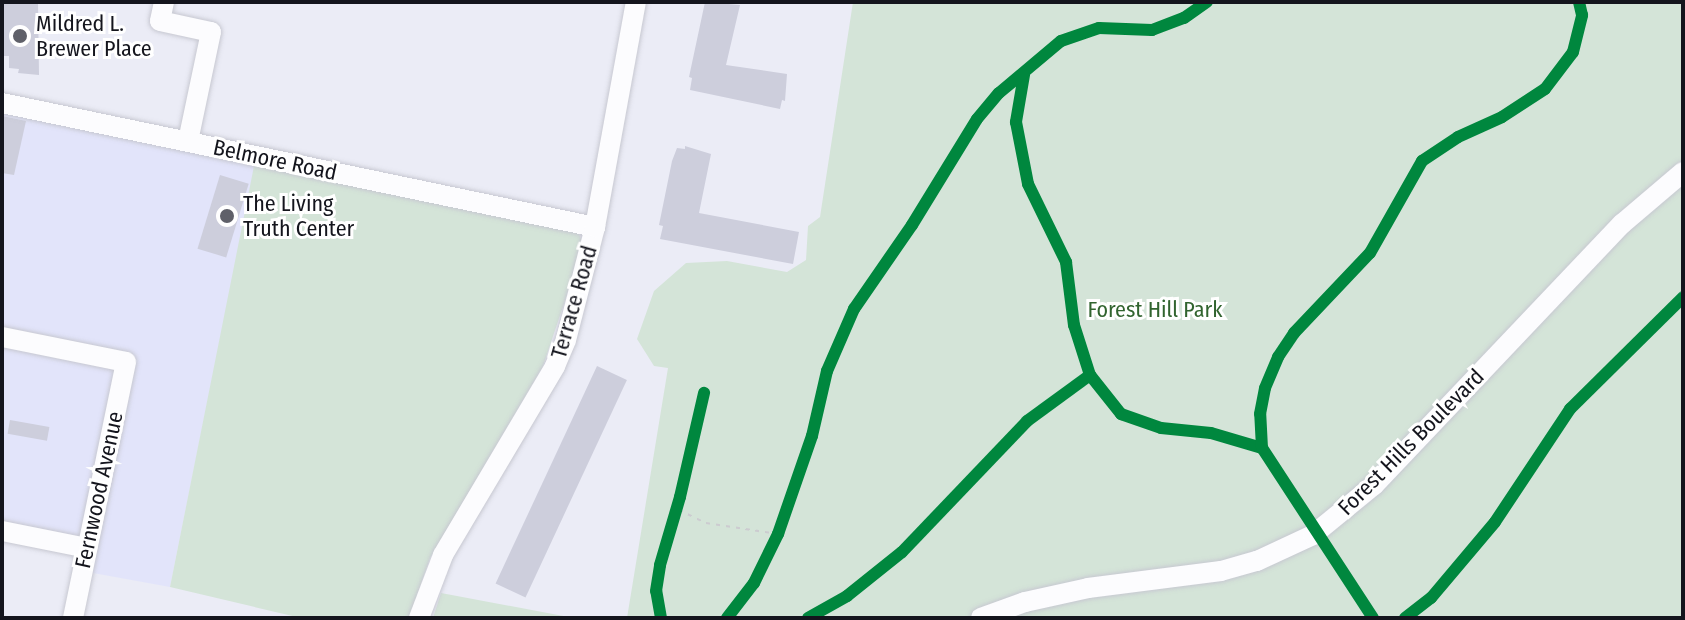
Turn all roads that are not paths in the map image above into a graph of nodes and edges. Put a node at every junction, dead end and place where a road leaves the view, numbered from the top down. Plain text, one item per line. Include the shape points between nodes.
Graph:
1 (164, 2) edge
2 (636, 2) edge
3 (2, 103) edge
4 (188, 141) junction
5 (1683, 172) edge
6 (595, 227) junction
7 (2, 337) edge
8 (2, 531) edge
9 (87, 548) junction
10 (73, 618) edge
11 (419, 618) edge
12 (981, 618) edge

1 - 4 street via 160,21 211,32
2 - 6 street, Terrace Road
3 - 4 street, Belmore Road
4 - 6 street, Belmore Road
5 - 12 street, Forest Hills Boulevard via 1622,224 1374,485 1313,535 1221,571 1088,588
6 - 11 street, Terrace Road via 555,366 454,535
7 - 9 street, Fernwood Avenue via 126,362
8 - 9 street
9 - 10 street, Fernwood Avenue

